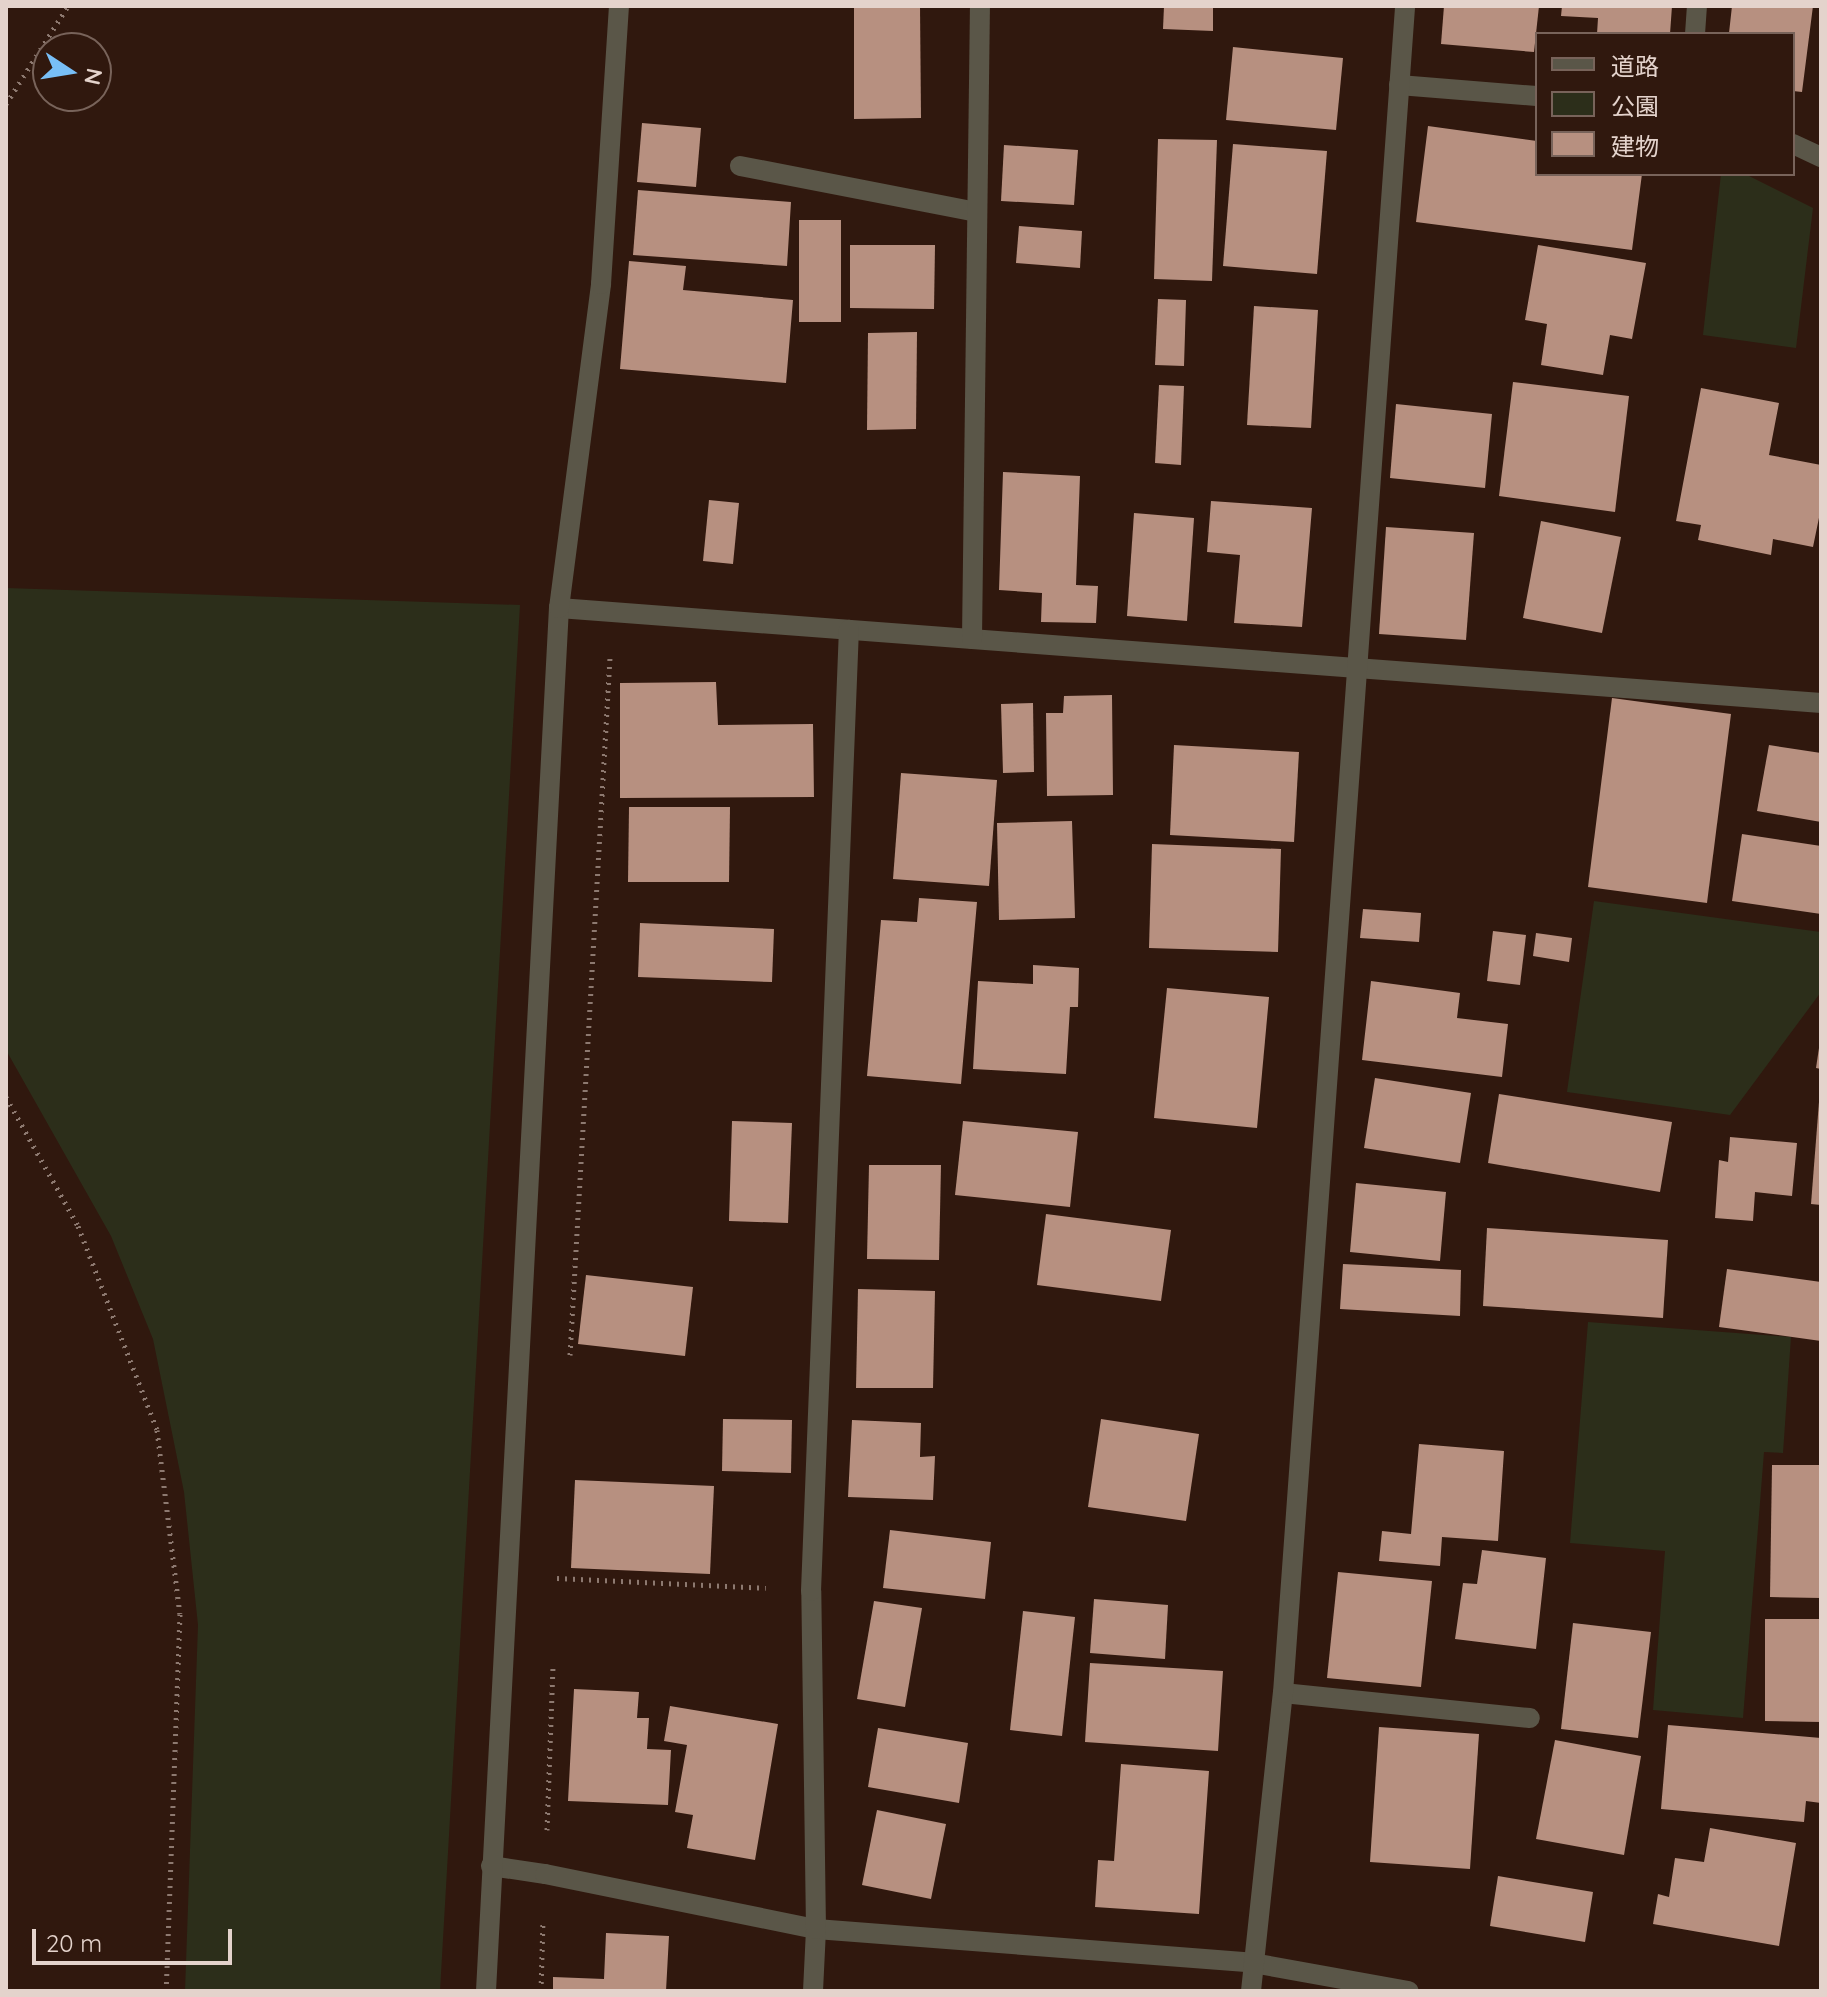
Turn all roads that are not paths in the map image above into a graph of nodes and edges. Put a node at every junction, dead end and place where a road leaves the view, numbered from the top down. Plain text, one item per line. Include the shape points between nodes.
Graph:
1 (619, 6) edge
2 (980, 6) edge
3 (1405, 6) edge
4 (1697, 6) edge
5 (1695, 32) edge
6 (1399, 85) junction
7 (1535, 96) edge
8 (1795, 145) edge
9 (1821, 157) edge
10 (740, 166) dead end
11 (977, 212) junction
12 (559, 608) junction
13 (849, 630) junction
14 (972, 639) junction
15 (1357, 668) junction
16 (1821, 703) edge
17 (1283, 1693) junction
18 (1530, 1718) dead end
19 (491, 1866) junction
20 (816, 1929) junction
21 (1253, 1963) junction
22 (486, 1991) edge
23 (813, 1991) edge
24 (1251, 1991) edge
25 (1409, 1991) edge

1 - 12 street via 601,284
2 - 11 street
3 - 6 street
4 - 5 street
6 - 7 street
6 - 15 street
8 - 9 street
10 - 11 street
11 - 14 street
12 - 13 street
12 - 19 street
13 - 14 street
13 - 20 street via 811,1591
14 - 15 street
15 - 16 street
15 - 17 street
17 - 18 street
17 - 21 street
19 - 20 street
19 - 22 street
20 - 21 street
20 - 23 street
21 - 24 street
21 - 25 street

